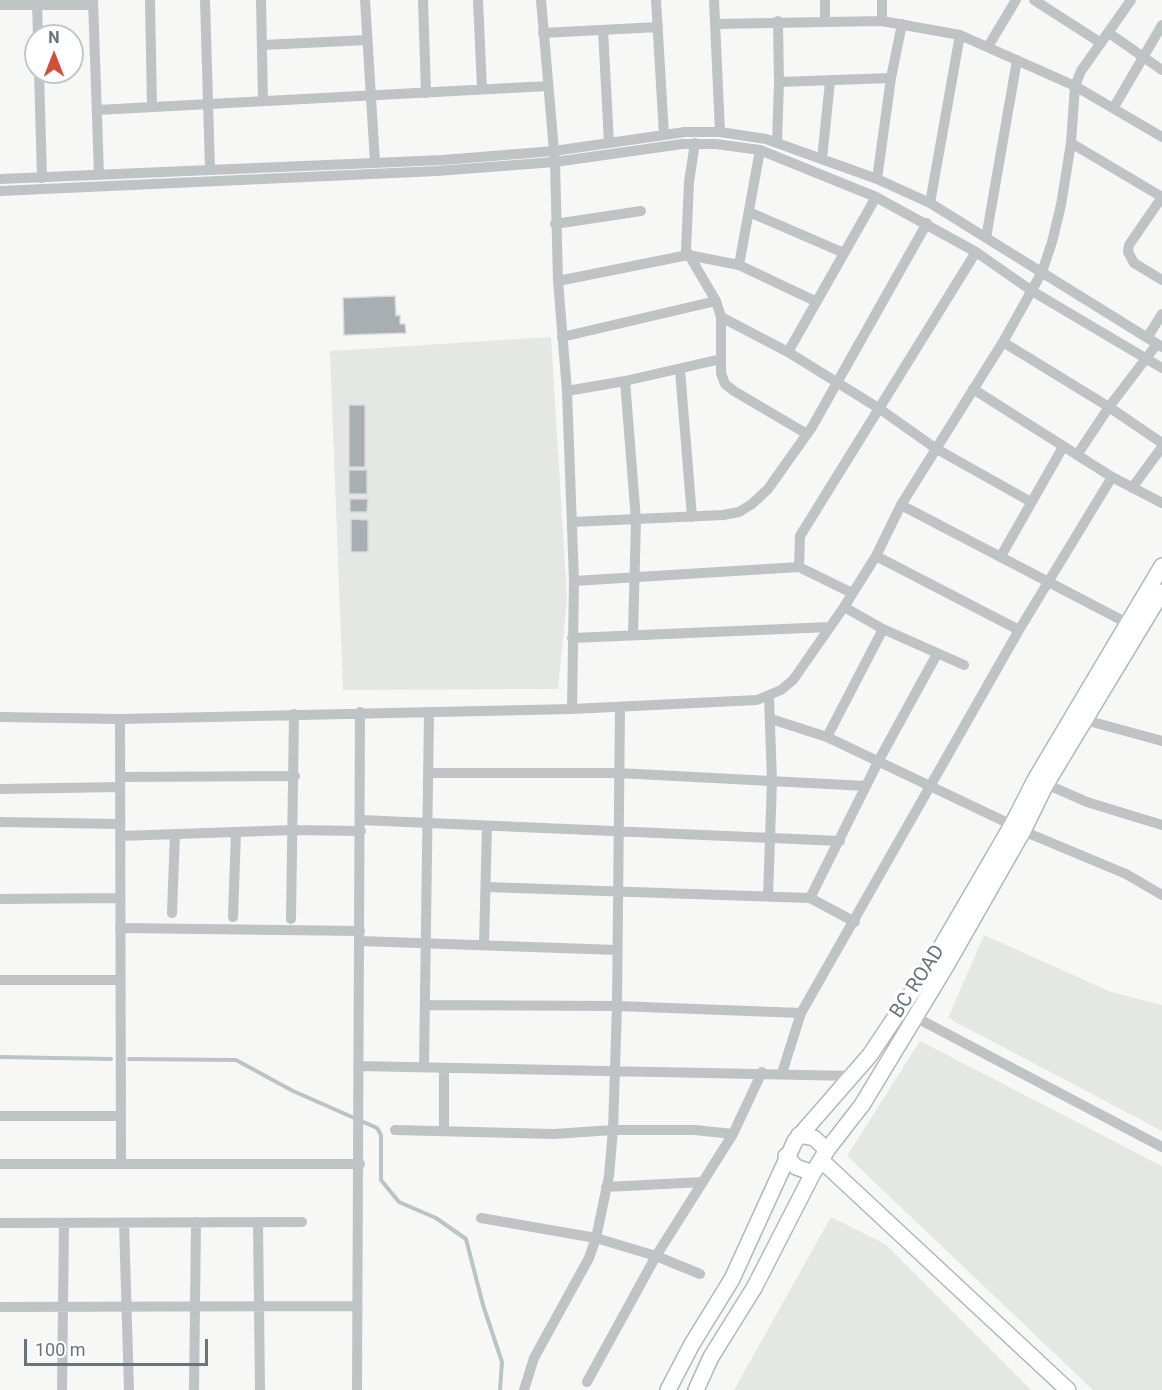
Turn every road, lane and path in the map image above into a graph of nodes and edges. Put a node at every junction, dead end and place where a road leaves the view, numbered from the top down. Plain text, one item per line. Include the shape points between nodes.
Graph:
1 (150, 0) edge
2 (205, 0) edge
3 (261, 0) edge
4 (365, 0) edge
5 (423, 0) edge
6 (478, 0) edge
7 (541, 0) edge
8 (656, 0) edge
9 (714, 0) edge
10 (825, 0) edge
11 (882, 0) edge
12 (1016, 0) edge
13 (1034, 0) edge
14 (1131, 0) edge
15 (93, 3) edge
16 (0, 5) edge
17 (37, 5) junction
18 (778, 21) junction
19 (825, 21) junction
20 (882, 21) junction
21 (38, 24) edge
22 (715, 24) junction
23 (902, 24) junction
24 (1162, 25) edge
25 (658, 27) junction
26 (603, 30) junction
27 (543, 33) junction
28 (1109, 33) junction
29 (960, 34) junction
30 (367, 40) junction
31 (1101, 43) junction
32 (262, 45) junction
33 (989, 45) junction
34 (1144, 58) junction
35 (1017, 60) junction
36 (1162, 70) edge
37 (891, 78) junction
38 (779, 82) junction
39 (830, 82) junction
40 (39, 84) edge
41 (548, 86) junction
42 (1076, 86) junction
43 (482, 89) junction
44 (426, 93) junction
45 (370, 96) junction
46 (263, 101) junction
47 (208, 105) junction
48 (152, 107) junction
49 (1114, 107) junction
50 (97, 110) junction
51 (720, 132) junction
52 (664, 135) junction
53 (1162, 136) edge
54 (609, 143) junction
55 (695, 143) junction
56 (777, 143) junction
57 (1071, 143) junction
58 (760, 150) junction
59 (554, 157) junction
60 (822, 159) junction
61 (375, 162) junction
62 (210, 169) junction
63 (99, 175) junction
64 (42, 178) junction
65 (0, 179) edge
66 (877, 179) junction
67 (0, 191) edge
68 (876, 197) junction
69 (1162, 197) edge
70 (930, 203) junction
71 (641, 211) dead end
72 (748, 212) junction
73 (927, 223) junction
74 (555, 224) junction
75 (986, 238) junction
76 (976, 252) junction
77 (844, 253) junction
78 (688, 255) junction
79 (739, 265) junction
80 (1042, 272) junction
81 (1162, 280) edge
82 (558, 281) junction
83 (1032, 291) junction
84 (716, 301) junction
85 (815, 301) junction
86 (1162, 314) edge
87 (721, 317) junction
88 (562, 337) junction
89 (1003, 342) junction
90 (1155, 343) edge
91 (788, 352) junction
92 (1145, 357) junction
93 (721, 359) junction
94 (1162, 368) edge
95 (680, 370) junction
96 (625, 381) junction
97 (836, 381) junction
98 (973, 389) junction
99 (567, 391) junction
100 (1109, 407) junction
101 (880, 409) junction
102 (807, 434) junction
103 (1162, 445) edge
104 (1063, 447) junction
105 (935, 448) junction
106 (1077, 455) junction
107 (1112, 477) junction
108 (1132, 488) junction
109 (1030, 502) junction
110 (1162, 503) edge
111 (901, 506) junction
112 (692, 517) junction
113 (636, 520) junction
114 (572, 522) junction
115 (876, 556) junction
116 (1001, 556) junction
117 (1162, 566) edge
118 (799, 567) junction
119 (637, 577) junction
120 (574, 580) junction
121 (1050, 583) junction
122 (1162, 592) edge
123 (852, 593) junction
124 (844, 607) junction
125 (1129, 624) junction
126 (830, 627) junction
127 (883, 629) junction
128 (1019, 630) junction
129 (633, 635) junction
130 (572, 638) junction
131 (937, 654) junction
132 (964, 665) dead end
133 (769, 697) junction
134 (620, 707) junction
135 (572, 709) junction
136 (360, 712) junction
137 (429, 712) junction
138 (294, 714) junction
139 (0, 717) edge
140 (120, 719) junction
141 (771, 719) junction
142 (1085, 720) junction
143 (827, 737) junction
144 (1162, 741) edge
145 (879, 760) junction
146 (428, 773) junction
147 (618, 773) junction
148 (295, 776) junction
149 (772, 781) junction
150 (120, 782) junction
151 (1046, 784) junction
152 (932, 785) junction
153 (866, 786) junction
154 (0, 789) edge
155 (0, 822) edge
156 (429, 824) junction
157 (1162, 825) edge
158 (361, 826) junction
159 (487, 826) junction
160 (1018, 828) junction
161 (120, 830) junction
162 (293, 830) junction
163 (619, 830) junction
164 (237, 833) junction
165 (175, 834) junction
166 (769, 838) junction
167 (840, 841) junction
168 (486, 886) junction
169 (619, 892) junction
170 (1162, 895) edge
171 (768, 896) junction
172 (120, 898) junction
173 (810, 898) junction
174 (0, 899) edge
175 (172, 913) dead end
176 (233, 917) dead end
177 (291, 920) dead end
178 (855, 921) junction
179 (120, 928) junction
180 (360, 936) junction
181 (427, 943) junction
182 (484, 945) junction
183 (617, 950) junction
184 (0, 980) edge
185 (120, 980) junction
186 (426, 1005) junction
187 (617, 1006) junction
188 (801, 1013) junction
189 (915, 1017) junction
190 (358, 1066) junction
191 (424, 1067) junction
192 (444, 1068) junction
193 (616, 1070) junction
194 (762, 1072) junction
195 (782, 1072) junction
196 (855, 1076) junction
197 (0, 1116) edge
198 (121, 1116) junction
199 (395, 1130) dead end
200 (613, 1130) junction
201 (444, 1131) junction
202 (733, 1134) junction
203 (799, 1135) junction
204 (1162, 1147) edge
205 (786, 1156) junction
206 (821, 1162) junction
207 (0, 1164) edge
208 (121, 1164) junction
209 (360, 1164) junction
210 (703, 1182) junction
211 (606, 1187) junction
212 (481, 1218) dead end
213 (196, 1222) junction
214 (258, 1222) junction
215 (302, 1222) dead end
216 (0, 1223) edge
217 (64, 1223) junction
218 (124, 1223) junction
219 (596, 1238) junction
220 (656, 1256) junction
221 (700, 1274) dead end
222 (259, 1304) junction
223 (126, 1305) junction
224 (194, 1305) junction
225 (62, 1306) junction
226 (356, 1306) junction
227 (0, 1307) edge
228 (587, 1382) dead end
229 (357, 1386) edge
230 (62, 1390) edge
231 (129, 1390) edge
232 (195, 1390) edge
233 (260, 1390) edge
234 (524, 1390) edge
235 (668, 1390) edge
236 (696, 1390) edge
237 (1068, 1390) edge

1 - 48 street
2 - 47 street
3 - 32 street
4 - 30 street
5 - 44 street
6 - 43 street
7 - 27 street
8 - 25 street
9 - 22 street
10 - 19 street
11 - 20 street
12 - 33 street
13 - 31 street
14 - 28 street
15 - 17 street
15 - 50 street
16 - 17 street
17 - 21 street
18 - 19 street
18 - 22 street
18 - 38 street
19 - 20 street
20 - 23 street
22 - 51 street
23 - 29 street
23 - 37 street
24 - 34 street
25 - 26 street
25 - 52 street
26 - 27 street
26 - 54 street
27 - 41 street
28 - 31 street
28 - 34 street
29 - 33 street
29 - 70 street
30 - 32 street
30 - 45 street
31 - 42 street via 1081,71
32 - 46 street
33 - 35 street
34 - 36 street
34 - 49 street
35 - 42 street
35 - 75 street
37 - 39 street
37 - 66 street
38 - 39 street
38 - 56 street
39 - 60 street
40 - 64 street
41 - 43 street
41 - 59 street
42 - 49 street
42 - 57 street
43 - 44 street
44 - 45 street
45 - 46 street
45 - 61 street
46 - 47 street
47 - 48 street
47 - 62 street
48 - 50 street
49 - 53 street
50 - 63 street
51 - 52 street
51 - 56 street
52 - 54 street
54 - 59 street
55 - 58 street
55 - 59 street
55 - 78 street via 685,234
56 - 60 street
57 - 69 street
57 - 80 street via 1053,242
58 - 68 street
58 - 72 street
59 - 61 street
59 - 67 street via 437,171
59 - 74 street
60 - 66 street
61 - 62 street
62 - 63 street
63 - 64 street
64 - 65 street
66 - 70 street
68 - 73 street
68 - 77 street
69 - 81 street via 1128,252 1134,263
70 - 75 street
71 - 74 street
72 - 77 street
72 - 79 street
73 - 76 street
73 - 97 street
74 - 82 street
75 - 80 street
76 - 83 street
76 - 101 street
77 - 85 street
78 - 79 street
78 - 82 street
78 - 84 street
79 - 85 street
80 - 83 street
80 - 90 street
82 - 88 street
83 - 89 street
83 - 92 street
84 - 87 street
84 - 88 street
85 - 91 street
86 - 90 street
87 - 91 street
87 - 93 street
88 - 99 street
89 - 98 street
89 - 100 street
90 - 92 street
91 - 97 street
92 - 94 street
92 - 100 street
93 - 95 street
93 - 102 street via 725,384
95 - 96 street
95 - 112 street
96 - 99 street
96 - 113 street
97 - 101 street
97 - 102 street
98 - 104 street
98 - 105 street
99 - 114 street
100 - 103 street
100 - 106 street
101 - 105 street
101 - 118 street via 800,536
102 - 112 street via 753,504 739,512
103 - 108 street
104 - 106 street
104 - 109 street
105 - 109 street
105 - 111 street
106 - 107 street
107 - 108 street
107 - 121 street
108 - 110 street
109 - 116 street
111 - 115 street
111 - 116 street
112 - 113 street
113 - 114 street
113 - 119 street
114 - 120 street
115 - 123 street
115 - 128 street
116 - 121 street
117 - 125 street, BC ROAD
118 - 119 street
118 - 123 street
119 - 120 street
119 - 129 street
120 - 130 street
121 - 125 street
121 - 128 street
122 - 142 street
123 - 124 street
124 - 126 street
124 - 127 street
125 - 160 street, BC ROAD via 1036,778
126 - 129 street
126 - 133 street via 793,680
127 - 131 street
127 - 143 street
128 - 152 street
129 - 130 street
130 - 135 street
131 - 132 street
131 - 145 street
133 - 134 street
133 - 141 street
134 - 135 street
134 - 147 street
135 - 137 street
136 - 137 street
136 - 138 street
136 - 158 street
137 - 146 street
138 - 140 street
138 - 148 street
139 - 140 street
140 - 150 street
141 - 143 street
141 - 149 street
142 - 144 street
142 - 151 street
143 - 145 street
145 - 152 street
145 - 153 street
146 - 147 street
146 - 156 street
147 - 149 street
147 - 163 street
148 - 150 street
148 - 162 street
149 - 153 street
149 - 166 street
150 - 154 street
150 - 161 street
151 - 157 street via 1087,802
151 - 160 street
152 - 160 street
152 - 178 street
153 - 167 street
155 - 161 street
156 - 158 street
156 - 159 street
156 - 181 street
158 - 162 street
158 - 180 street
159 - 163 street
159 - 168 street
160 - 170 street via 1126,874
160 - 189 street
160 - 196 street, BC ROAD
161 - 165 street
161 - 172 street
162 - 164 street
162 - 177 street
163 - 166 street
163 - 169 street
164 - 165 street
164 - 176 street
165 - 175 street
166 - 167 street
166 - 171 street
167 - 173 street
168 - 169 street
168 - 182 street
169 - 171 street
169 - 183 street
171 - 173 street
172 - 174 street
172 - 179 street
173 - 178 street
178 - 188 street
179 - 180 street
179 - 185 street
180 - 181 street
180 - 190 street
181 - 182 street
181 - 186 street
182 - 183 street
183 - 187 street
184 - 185 street
185 - 198 street
186 - 187 street
186 - 191 street
187 - 188 street
187 - 193 street
188 - 195 street
189 - 204 street
189 - 206 street via 862,1105
190 - 191 street
190 - 209 street
191 - 192 street
192 - 193 street
192 - 201 street
193 - 194 street
193 - 200 street
194 - 195 street
194 - 202 street
195 - 196 street
196 - 203 street, BC ROAD
197 - 198 street
198 - 208 street
199 - 201 street
200 - 201 street via 554,1134
200 - 202 street
200 - 211 street
202 - 210 street
203 - 205 street, BC ROAD
203 - 206 street via 814,1138
205 - 206 street via 796,1167
205 - 235 street, BC ROAD via 732,1280
206 - 236 street
206 - 237 street
207 - 208 street
208 - 209 street
209 - 226 street
210 - 211 street
210 - 220 street
211 - 219 street
212 - 219 street
213 - 214 street
213 - 218 street
213 - 224 street
214 - 215 street
214 - 222 street
216 - 217 street
217 - 218 street
217 - 225 street
218 - 223 street
219 - 220 street
219 - 234 street via 534,1358
220 - 221 street
220 - 228 street
222 - 224 street
222 - 226 street
222 - 233 street
223 - 224 street
223 - 225 street
223 - 231 street
224 - 232 street
225 - 227 street
225 - 230 street
226 - 229 street

